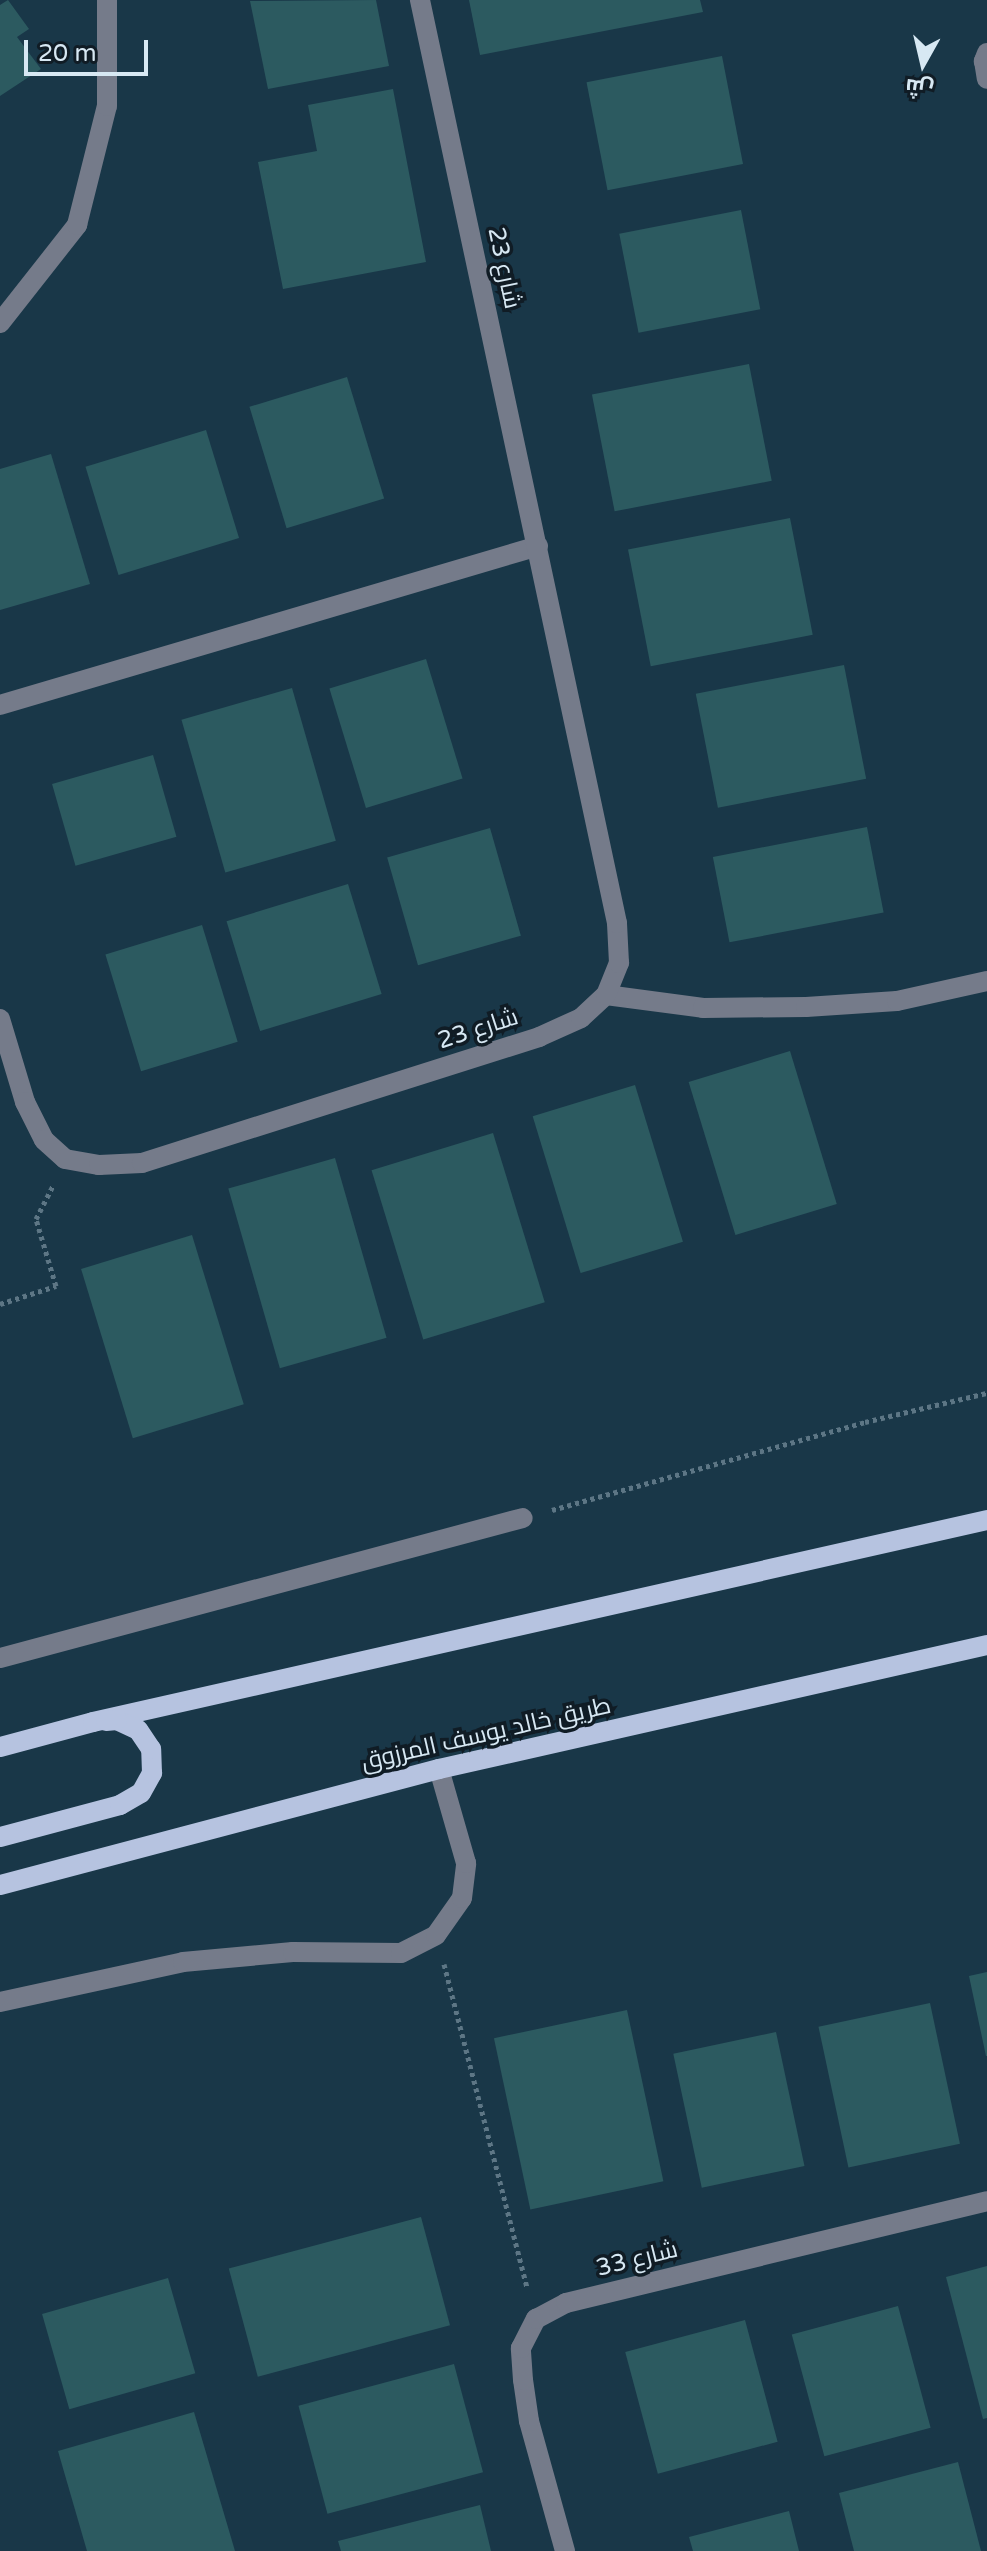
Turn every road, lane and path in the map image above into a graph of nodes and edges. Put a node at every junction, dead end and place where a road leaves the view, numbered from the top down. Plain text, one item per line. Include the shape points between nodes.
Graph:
1 (107, 0) edge
2 (420, 0) edge
3 (987, 53) edge
4 (987, 79) edge
5 (0, 323) edge
6 (538, 546) junction
7 (0, 705) edge
8 (987, 981) edge
9 (606, 995) junction
10 (0, 1019) edge
11 (65, 1159) junction
12 (0, 1304) edge
13 (987, 1393) edge
14 (523, 1518) joint
15 (987, 1520) edge
16 (987, 1645) edge
17 (0, 1658) edge
18 (93, 1722) junction
19 (0, 1747) edge
20 (439, 1769) junction
21 (0, 1837) edge
22 (0, 1885) edge
23 (436, 1935) junction
24 (0, 2002) edge
25 (987, 2201) edge
26 (536, 2319) junction
27 (565, 2551) edge

1 - 5 street via 107,106 77,225
2 - 6 street, شارع 23
3 - 4 street
6 - 7 street
6 - 9 street, شارع 23 via 617,923 619,963
8 - 9 street via 897,1001 806,1007 703,1008
9 - 11 street, شارع 23 via 581,1018 539,1037 142,1163 99,1165
10 - 11 street via 25,1102 44,1140
11 - 12 path via 36,1219 56,1286
13 - 14 path
14 - 17 street
15 - 18 main road
16 - 20 main road, طريق خالد يوسف المرزوق
18 - 19 main road
18 - 21 main road via 117,1720 138,1730 151,1749 152,1773 141,1793 120,1805
20 - 22 main road, طريق خالد يوسف المرزوق
20 - 23 street via 466,1863 462,1898
23 - 24 street via 401,1953 293,1952 183,1962
23 - 26 path
25 - 26 street, شارع 33 via 566,2303
26 - 27 street via 521,2348 523,2380

